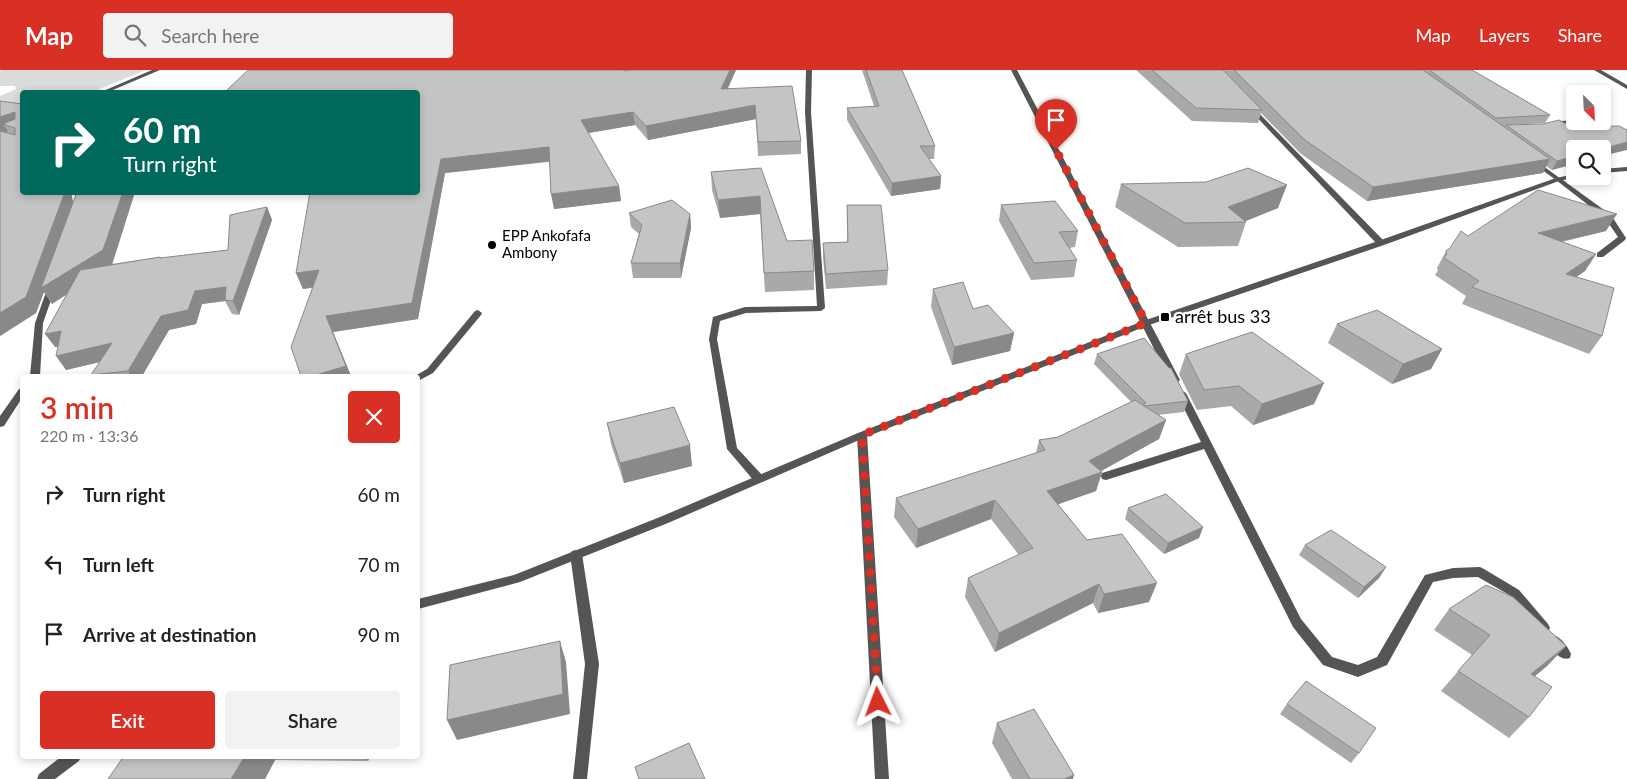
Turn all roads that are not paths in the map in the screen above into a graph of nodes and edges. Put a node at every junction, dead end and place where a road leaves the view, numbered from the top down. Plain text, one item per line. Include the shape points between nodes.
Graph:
1 (157, 70) edge
2 (809, 70) edge
3 (1014, 70) edge
4 (1598, 70) edge
5 (1627, 86) edge
6 (109, 90) edge
7 (1247, 105) edge
8 (1545, 127) edge
9 (1627, 137) edge
10 (1528, 157) edge
11 (1627, 170) edge
12 (1611, 171) edge
13 (1566, 178) edge
14 (1558, 179) junction
15 (1381, 243) junction
16 (1600, 255) dead end
17 (55, 278) edge
18 (478, 313) dead end
19 (1146, 323) junction
20 (34, 374) edge
21 (420, 377) edge
22 (20, 395) edge
23 (0, 424) edge
24 (862, 435) junction
25 (1207, 444) junction
26 (1106, 476) dead end
27 (759, 479) junction
28 (576, 554) junction
29 (420, 603) edge
30 (1564, 654) edge
31 (70, 759) edge
32 (44, 779) edge
33 (580, 779) edge
34 (882, 779) edge

1 - 6 street
2 - 27 street via 808,112 821,308 745,310 716,320 713,340 732,449
3 - 19 street
4 - 5 street
7 - 15 street
8 - 9 street via 1559,123 1584,123
10 - 14 street
11 - 12 street
13 - 14 street
14 - 15 street
14 - 16 street via 1608,217 1622,238
15 - 19 street
17 - 20 street via 39,323
18 - 21 street via 430,371
19 - 24 street
19 - 25 street
22 - 23 street
24 - 27 street
24 - 34 street
25 - 26 street
25 - 30 street via 1297,623 1328,661 1358,671 1382,661 1429,578 1480,572 1516,592
27 - 28 street
28 - 29 street via 516,579
28 - 33 street via 592,664
31 - 32 street

